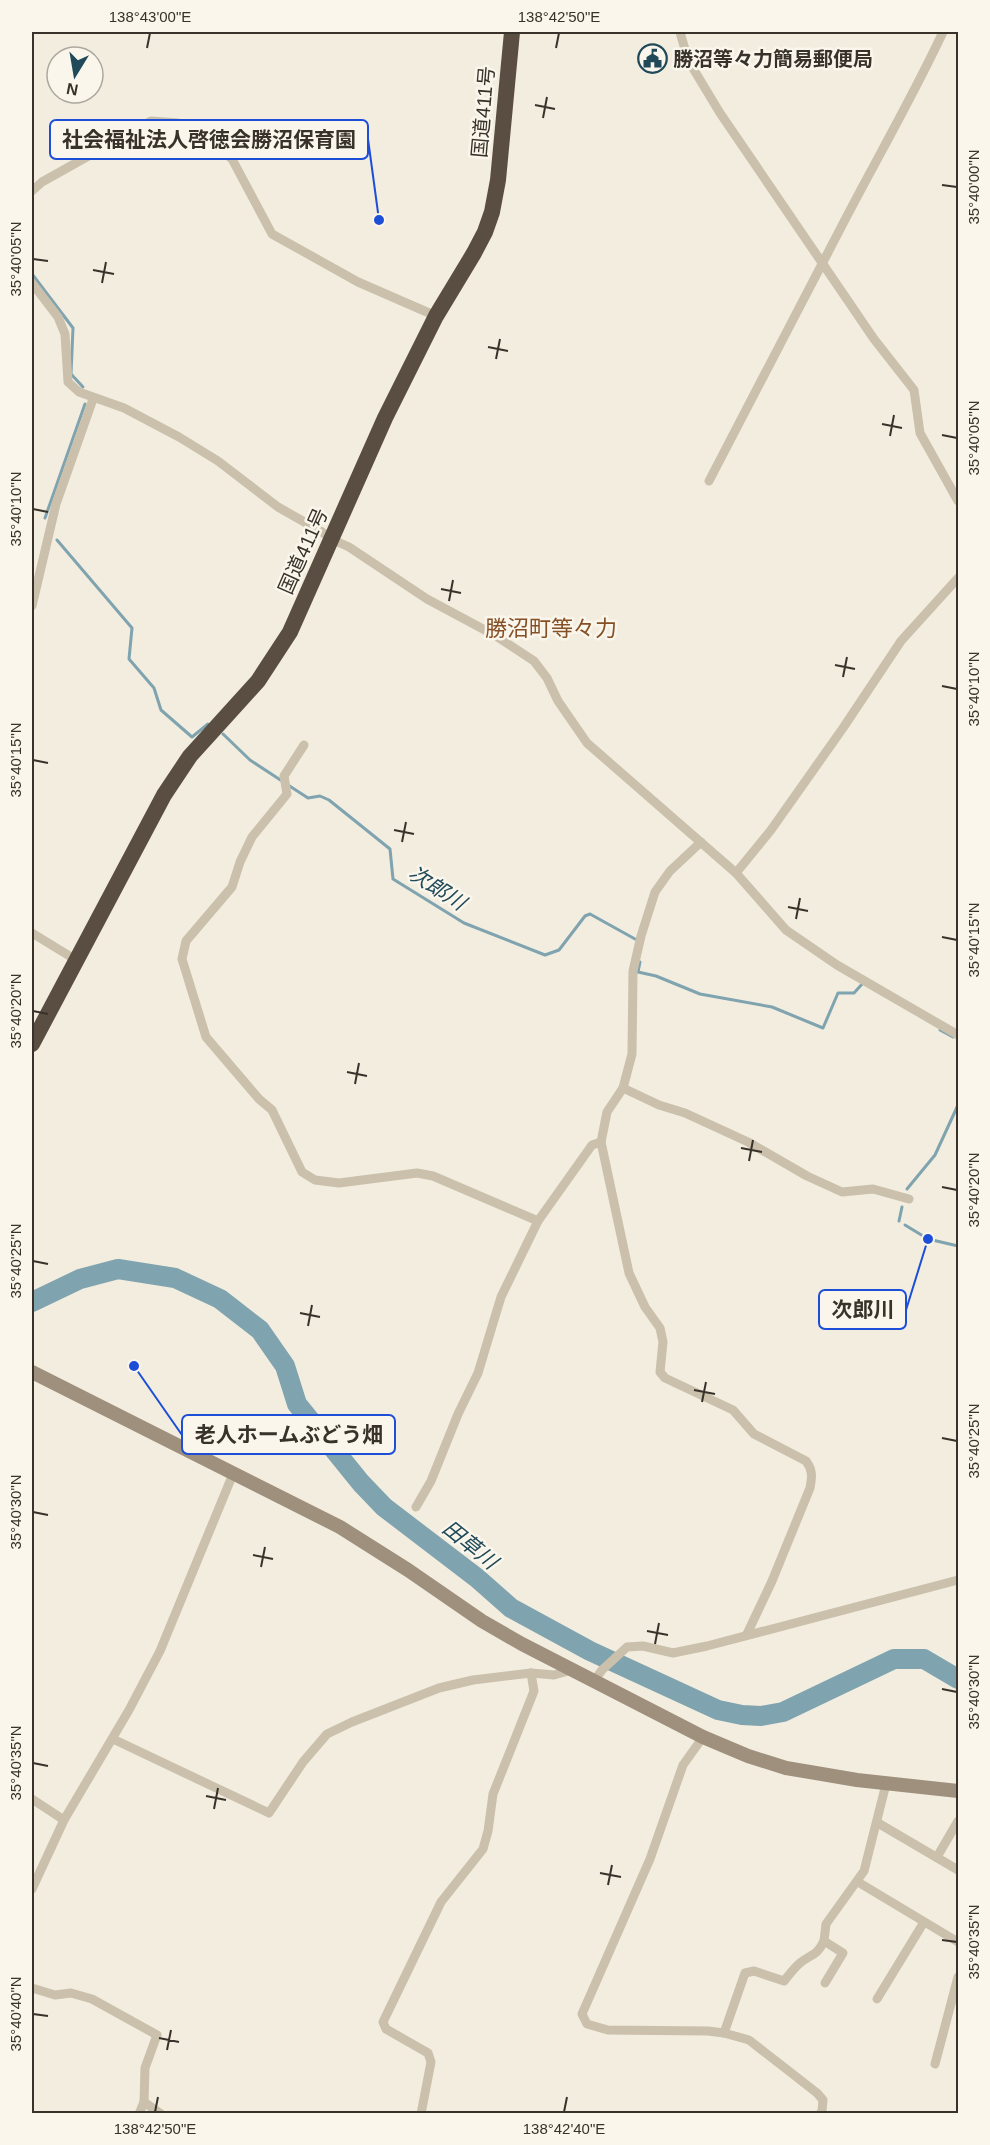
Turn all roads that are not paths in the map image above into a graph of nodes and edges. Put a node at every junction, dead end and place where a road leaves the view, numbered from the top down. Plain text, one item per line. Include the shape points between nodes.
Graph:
1 (512, 32) edge
2 (680, 32) edge
3 (944, 32) edge
4 (32, 191) edge
5 (822, 265) junction
6 (32, 283) edge
7 (436, 316) junction
8 (93, 399) junction
9 (709, 481) dead end
10 (958, 501) edge
11 (331, 539) junction
12 (958, 578) edge
13 (34, 579) edge
14 (32, 606) edge
15 (304, 745) dead end
16 (701, 842) junction
17 (736, 873) junction
18 (32, 933) edge
19 (76, 960) junction
20 (958, 1035) edge
21 (32, 1044) edge
22 (623, 1088) junction
23 (601, 1142) junction
24 (909, 1198) dead end
25 (538, 1221) junction
26 (32, 1372) edge
27 (233, 1474) junction
28 (416, 1508) dead end
29 (958, 1580) edge
30 (747, 1634) junction
31 (572, 1670) junction
32 (531, 1673) junction
33 (598, 1676) junction
34 (703, 1737) junction
35 (113, 1739) junction
36 (886, 1784) junction
37 (958, 1791) edge
38 (32, 1799) edge
39 (64, 1820) junction
40 (958, 1821) edge
41 (878, 1822) junction
42 (937, 1857) junction
43 (958, 1870) edge
44 (858, 1882) junction
45 (32, 1889) edge
46 (924, 1922) junction
47 (824, 1941) junction
48 (958, 1942) edge
49 (958, 1977) edge
50 (825, 1983) dead end
51 (32, 1988) edge
52 (877, 2000) dead end
53 (724, 2033) junction
54 (935, 2064) dead end
55 (144, 2102) junction
56 (139, 2114) edge
57 (161, 2114) edge
58 (421, 2114) edge
59 (820, 2114) edge

1 - 7 highway, 国道411号 via 492,212 474,254
2 - 5 street via 688,60 720,113
3 - 5 street
4 - 7 street via 151,121 178,123 212,142 232,159 272,234 358,282
5 - 9 street
5 - 10 street via 914,390 921,433
6 - 8 street via 58,317 65,334 68,382
7 - 11 highway, 国道411号
8 - 11 street via 124,408 179,436 278,507
8 - 13 street
11 - 16 street via 534,661 587,743
11 - 19 highway, 国道411号 via 281,648 258,681 180,770
12 - 17 street via 901,641 771,830
13 - 14 street
15 - 25 street via 284,776 287,794 252,837 232,887 186,941 182,959 206,1037 272,1110 302,1172 315,1180 339,1183 417,1173 433,1176
16 - 17 street
16 - 22 street via 670,871 655,892 641,936 633,971 632,1054
17 - 20 street via 786,930 837,965
18 - 19 street
19 - 21 highway, 国道411号
22 - 23 street via 607,1112
22 - 24 street via 748,1142 842,1192 873,1190
23 - 25 street via 592,1145
23 - 30 street via 628,1273 660,1328 660,1372 665,1378 733,1410 754,1434 811,1467 810,1488
25 - 28 street via 501,1297 478,1373
26 - 27 street
27 - 31 street via 340,1527 482,1621
27 - 35 street via 160,1651
29 - 30 street
30 - 33 street via 673,1653 643,1646 627,1647
31 - 32 street via 554,1675
31 - 33 street
32 - 35 street via 439,1688 327,1734 269,1813
32 - 58 street via 534,1691 493,1794 483,1849 441,1902 383,2022 386,2029 428,2053 431,2062
33 - 34 street
34 - 36 street via 786,1768
34 - 53 street via 683,1765 650,1858 582,2014 587,2024 608,2030
35 - 39 street
36 - 37 street
36 - 41 street
38 - 39 street
39 - 45 street
40 - 42 street
41 - 42 street
41 - 44 street
42 - 43 street
44 - 46 street
44 - 47 street via 826,1924
46 - 48 street
46 - 52 street
47 - 50 street via 843,1953
47 - 53 street via 820,1950 800,1962 784,1981 754,1971 745,1973
49 - 54 street
51 - 55 street via 92,1999 157,2035 145,2068
53 - 59 street via 749,2040 817,2093 823,2100
55 - 56 street
55 - 57 street

